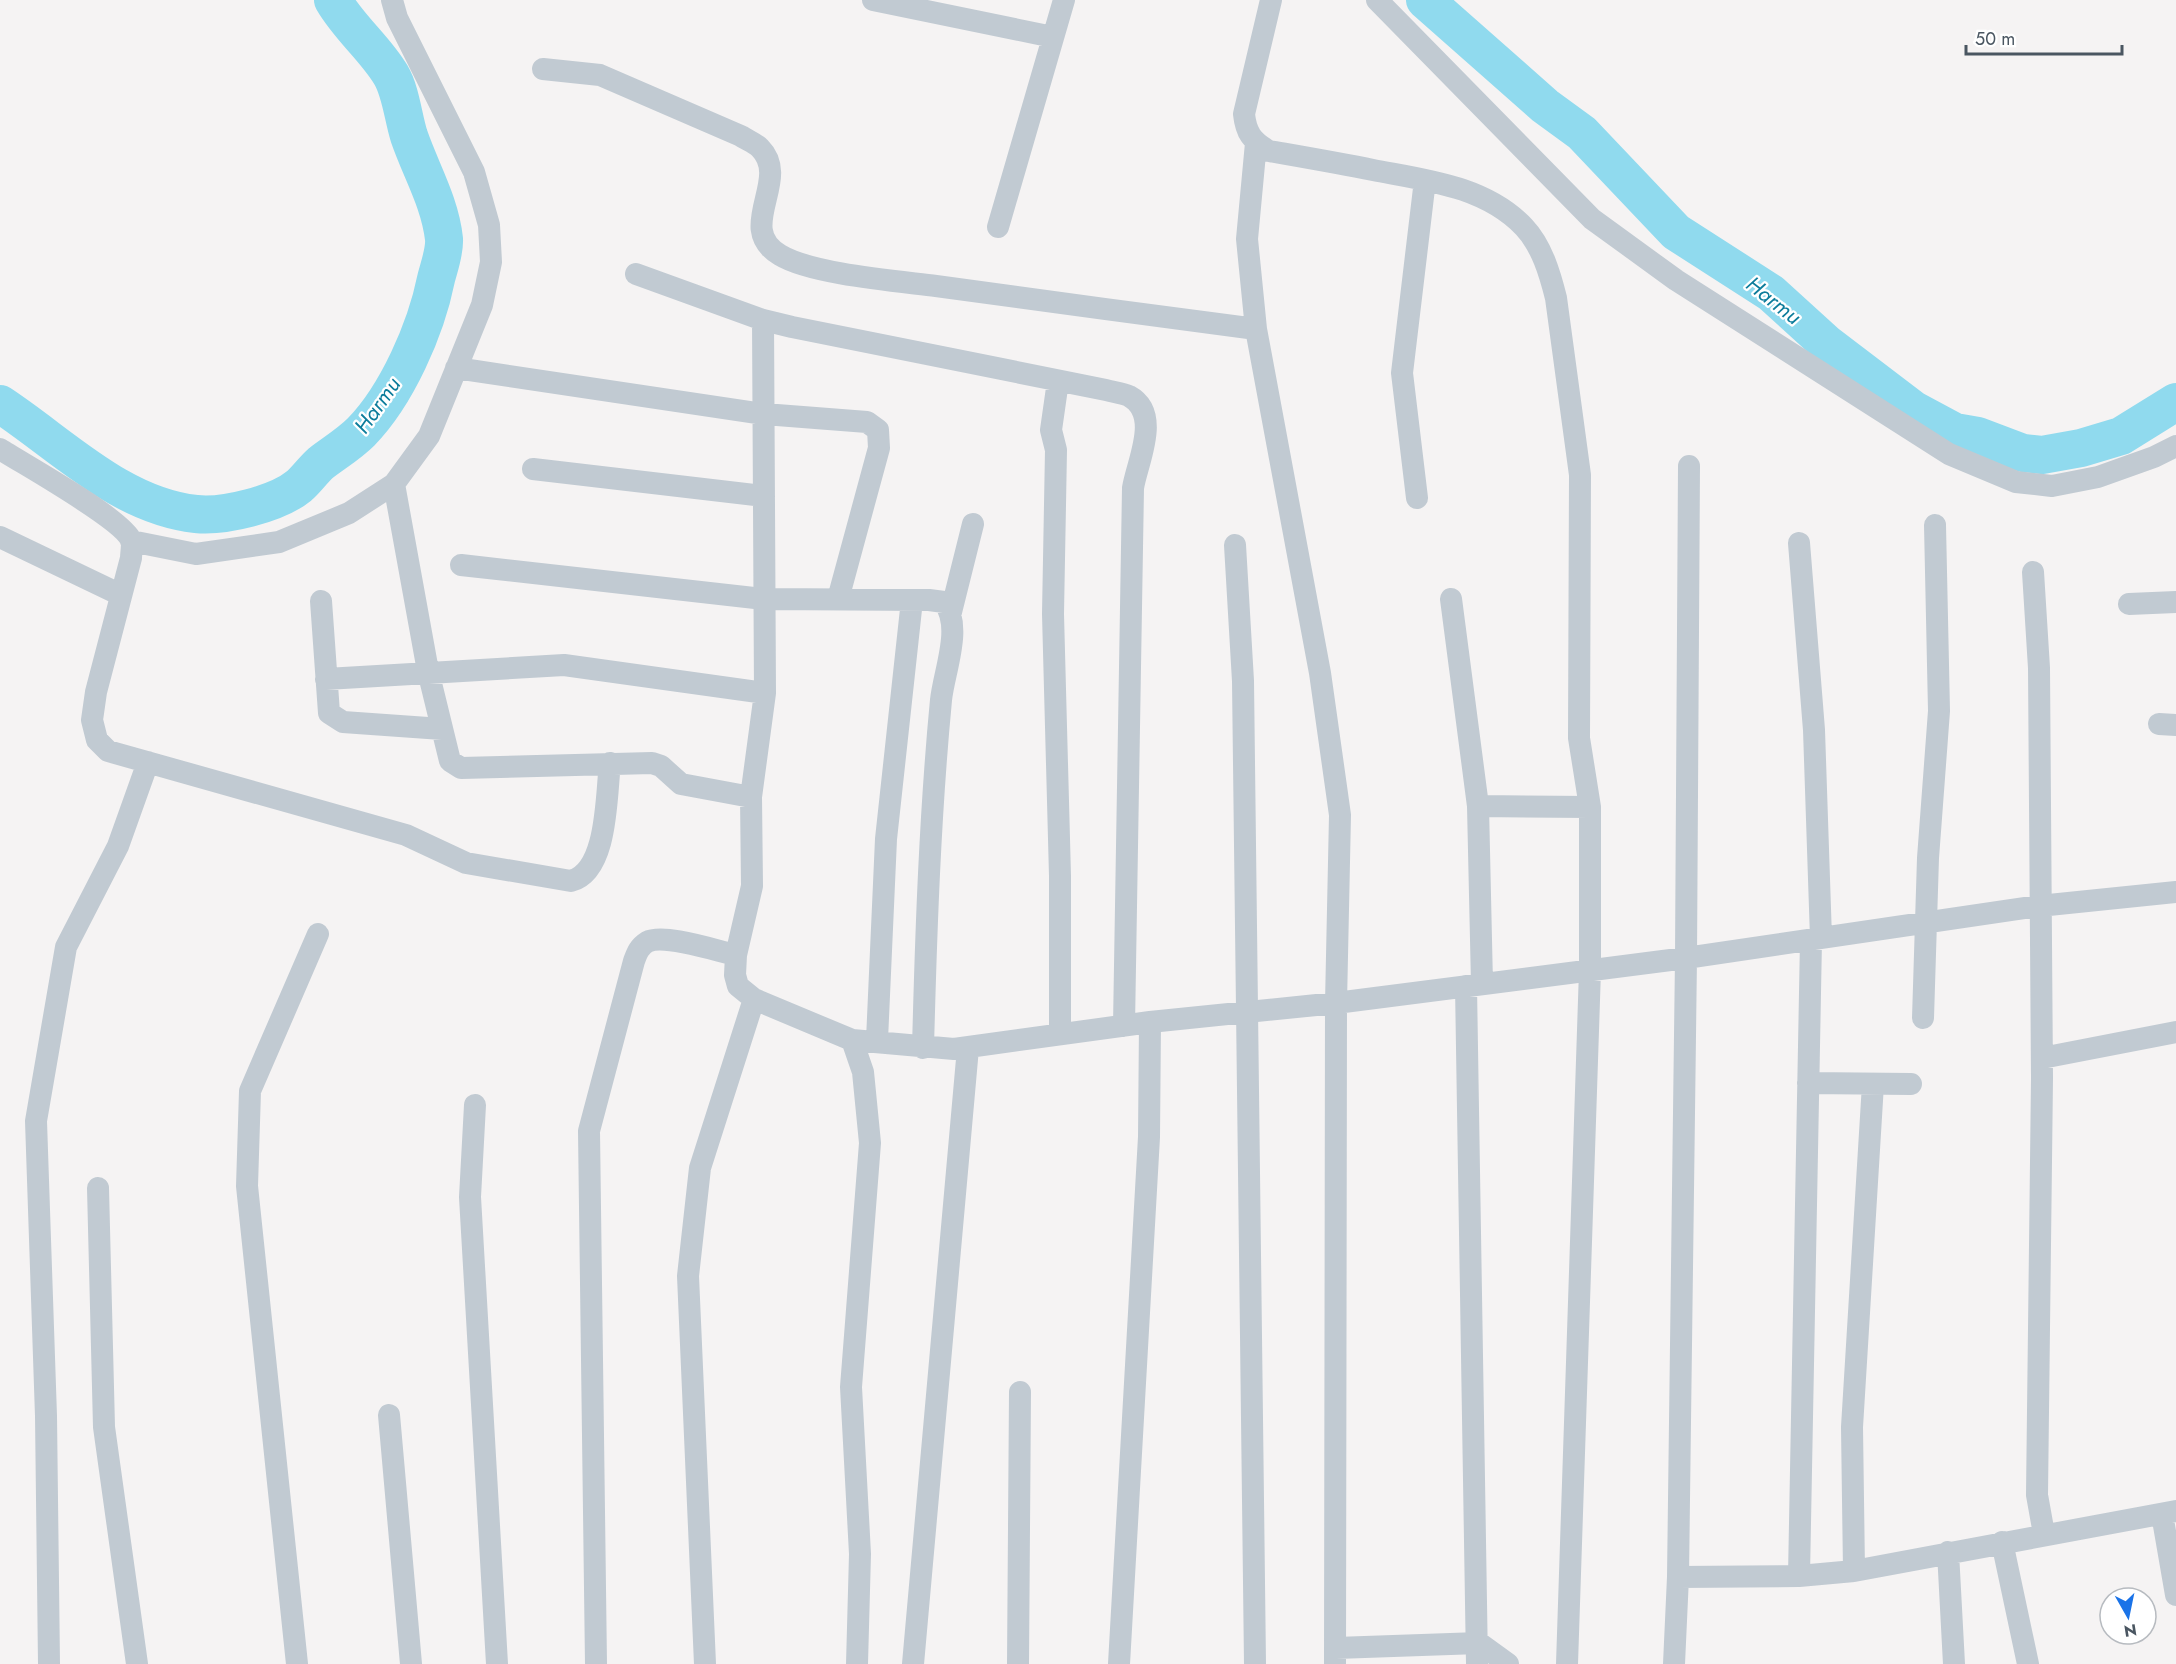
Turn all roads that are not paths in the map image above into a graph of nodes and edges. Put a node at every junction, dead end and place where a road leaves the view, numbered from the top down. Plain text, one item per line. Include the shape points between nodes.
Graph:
1 (392, 0) edge
2 (873, 0) edge
3 (1064, 0) edge
4 (1271, 0) edge
5 (1377, 0) edge
6 (913, 4) edge
7 (1053, 37) junction
8 (543, 69) dead end
9 (1256, 143) junction
10 (1425, 180) junction
11 (998, 227) dead end
12 (636, 274) dead end
13 (763, 320) junction
14 (1256, 329) junction
15 (456, 368) junction
16 (1058, 381) junction
17 (764, 414) junction
18 (2176, 446) edge
19 (0, 449) edge
20 (1689, 466) dead end
21 (533, 469) dead end
22 (394, 484) junction
23 (764, 496) junction
24 (1417, 498) dead end
25 (972, 524) dead end
26 (1935, 525) dead end
27 (0, 537) edge
28 (132, 541) junction
29 (1799, 543) dead end
30 (1235, 545) dead end
31 (461, 565) dead end
32 (2033, 572) dead end
33 (121, 595) junction
34 (764, 599) junction
35 (838, 599) junction
36 (1450, 599) dead end
37 (912, 600) junction
38 (321, 601) dead end
39 (2176, 602) edge
40 (2129, 604) dead end
41 (951, 612) junction
42 (428, 671) junction
43 (326, 679) junction
44 (765, 693) junction
45 (442, 729) junction
46 (148, 762) junction
47 (610, 763) junction
48 (752, 797) junction
49 (1478, 806) junction
50 (1590, 807) junction
51 (2176, 892) edge
52 (2039, 906) junction
53 (1928, 922) junction
54 (318, 934) dead end
55 (1816, 939) junction
56 (736, 955) junction
57 (1686, 958) junction
58 (1590, 970) junction
59 (1474, 985) junction
60 (754, 999) junction
61 (1336, 1003) junction
62 (1246, 1013) junction
63 (1923, 1018) dead end
64 (1150, 1022) junction
65 (1124, 1026) junction
66 (2176, 1032) edge
67 (1060, 1034) junction
68 (852, 1040) junction
69 (877, 1040) junction
70 (923, 1048) junction
71 (968, 1048) junction
72 (2042, 1058) junction
73 (1808, 1083) junction
74 (1873, 1084) junction
75 (1911, 1084) dead end
76 (475, 1105) dead end
77 (98, 1188) dead end
78 (1020, 1392) dead end
79 (389, 1415) dead end
80 (2169, 1513) edge
81 (2043, 1534) junction
82 (2002, 1542) junction
83 (1948, 1552) junction
84 (1854, 1571) junction
85 (1799, 1576) junction
86 (1678, 1577) junction
87 (2176, 1595) edge
88 (1478, 1654) edge
89 (1336, 1656) edge
90 (49, 1664) edge
91 (137, 1664) edge
92 (297, 1664) edge
93 (411, 1664) edge
94 (497, 1664) edge
95 (596, 1664) edge
96 (705, 1664) edge
97 (856, 1664) edge
98 (913, 1664) edge
99 (1018, 1664) edge
100 (1119, 1664) edge
101 (1255, 1664) edge
102 (1508, 1664) edge
103 (1567, 1664) edge
104 (1674, 1664) edge
105 (1954, 1664) edge
106 (2028, 1664) edge

1 - 15 street via 474,172 489,225 491,262 482,305
2 - 6 street
3 - 7 street
4 - 9 street via 1244,114 1246,130
5 - 18 street via 1592,219 1676,280 1949,454 2016,482 2052,486 2098,477 2154,458
6 - 7 street
7 - 11 street
8 - 14 street via 600,75 741,136 760,148 769,161 771,177 759,229 766,244 780,255 807,265 882,279
9 - 10 street via 1269,151
9 - 14 street via 1247,239
10 - 24 street via 1402,373
10 - 50 street via 1452,184 1493,203 1524,227 1550,274 1580,475 1579,738
12 - 13 street
13 - 16 street
13 - 17 street
14 - 61 street via 1320,673 1340,815
15 - 17 street
15 - 22 street via 429,436
16 - 65 street via 1130,396 1142,409 1146,426 1133,488
16 - 67 street via 1051,430 1056,450 1053,614
17 - 23 street
17 - 35 street via 867,422 878,430 879,448
19 - 28 street via 106,516
20 - 57 street
21 - 23 street
22 - 28 street via 349,513 279,542 196,554
22 - 42 street
23 - 34 street
25 - 41 street
26 - 53 street via 1939,711 1928,858
27 - 33 street
28 - 33 street
29 - 55 street via 1814,730
30 - 62 street via 1242,681
31 - 34 street
32 - 52 street via 2038,668
33 - 46 street via 92,720 97,740 108,750
34 - 35 street
34 - 44 street
35 - 37 street
36 - 49 street
37 - 41 street via 944,602
37 - 69 street via 886,839
38 - 43 street
39 - 40 street
41 - 70 street via 941,699
42 - 43 street
42 - 44 street via 564,665
42 - 45 street
43 - 45 street via 329,713 335,719
44 - 48 street
45 - 47 street via 450,761 461,768
46 - 47 street via 406,835 466,863 571,881 583,878 600,846
46 - 90 street via 118,846 66,947 36,1121
47 - 48 street via 652,762 681,784
48 - 56 street via 752,886
49 - 50 street
49 - 59 street
50 - 58 street
51 - 52 street
52 - 53 street
52 - 72 street
53 - 55 street
53 - 63 street
54 - 92 street via 250,1091 247,1186
55 - 57 street
55 - 73 street
56 - 60 street via 738,986
56 - 95 street via 668,940 649,941 639,948 590,1131
57 - 58 street
57 - 86 street
58 - 59 street
58 - 103 street
59 - 61 street
59 - 88 street
60 - 68 street
60 - 96 street via 700,1168 688,1276
61 - 62 street
61 - 89 street
62 - 64 street
62 - 101 street
64 - 65 street
64 - 100 street via 1149,1137
65 - 67 street
66 - 72 street
67 - 71 street
68 - 69 street
68 - 97 street via 862,1072 870,1143 851,1387 860,1554
69 - 70 street
70 - 71 street
71 - 98 street
72 - 81 street via 2037,1495
73 - 74 street
73 - 85 street
74 - 75 street
74 - 84 street via 1852,1427
76 - 94 street via 470,1197
77 - 91 street via 104,1427
78 - 99 street
79 - 93 street
80 - 81 street
80 - 87 street
81 - 82 street
82 - 83 street
82 - 106 street
83 - 84 street
83 - 105 street
84 - 85 street
85 - 86 street
86 - 104 street
88 - 89 street
88 - 102 street

